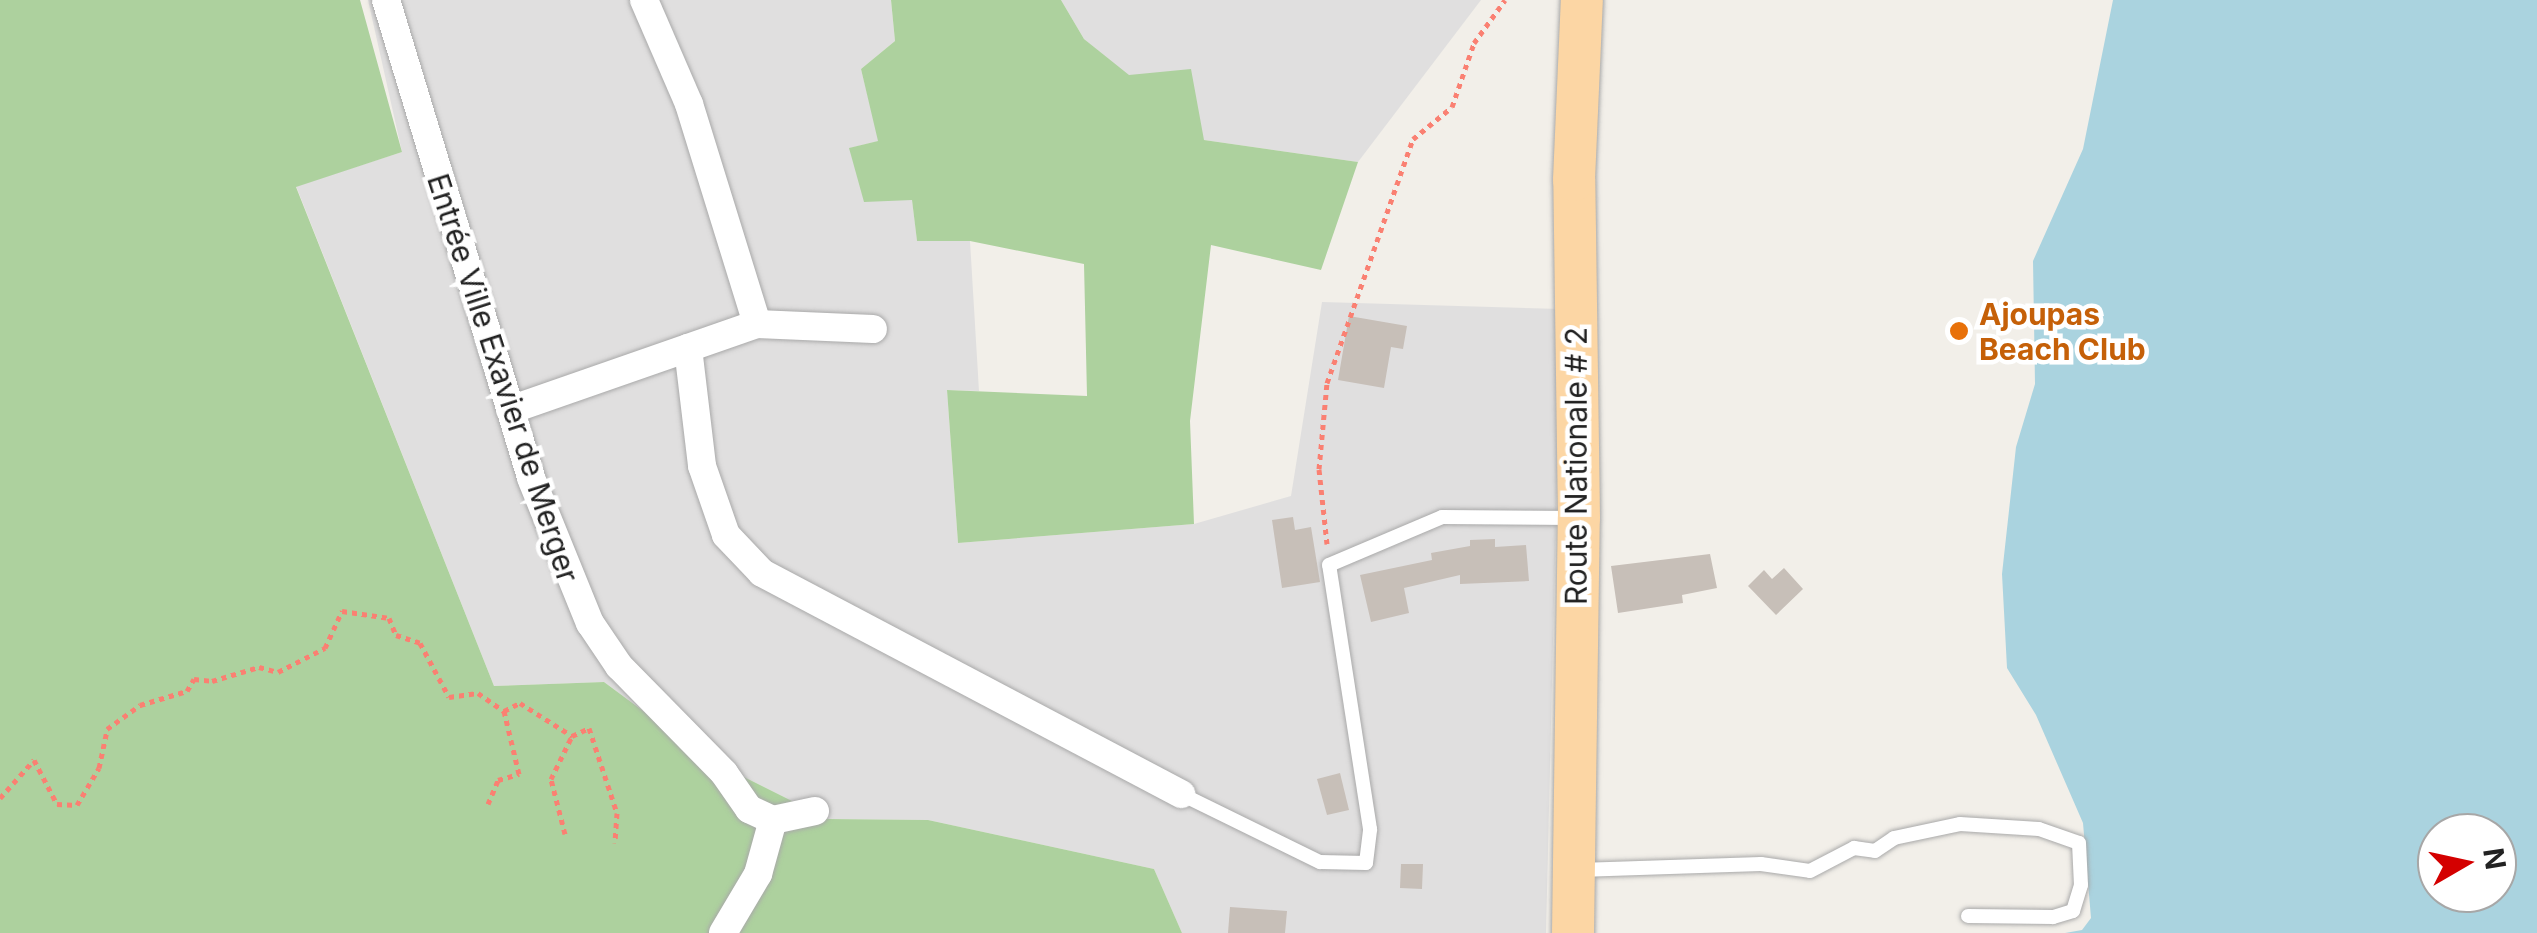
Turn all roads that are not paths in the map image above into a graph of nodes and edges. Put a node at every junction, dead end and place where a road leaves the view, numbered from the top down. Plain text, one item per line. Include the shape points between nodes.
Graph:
1 (386, 0) edge
2 (644, 0) edge
3 (1582, 0) edge
4 (757, 324) junction
5 (873, 329) dead end
6 (688, 348) junction
7 (510, 410) junction
8 (1579, 518) junction
9 (1181, 794) joint
10 (815, 811) dead end
11 (773, 820) junction
12 (1573, 870) junction
13 (1968, 916) dead end
14 (723, 933) edge
15 (1572, 933) edge

1 - 7 street, Entrée Ville Exavier de Merger
2 - 4 street via 688,104
3 - 8 main road, Route Nationale # 2 via 1574,180
4 - 5 street
4 - 6 street
6 - 7 street
6 - 9 street via 702,466 726,535 762,572
7 - 11 street, Entrée Ville Exavier de Merger via 563,570 590,622 672,726 724,773 750,809
8 - 9 lane via 1442,517 1329,565 1370,829 1366,863 1320,862
8 - 12 main road, Route Nationale # 2
10 - 11 street
11 - 14 street via 758,874
12 - 13 lane via 1760,864 1810,871 1854,848 1875,850 1894,838 1960,824 2038,829 2079,843 2081,885 2073,911 2054,917
12 - 15 main road, Route Nationale # 2

